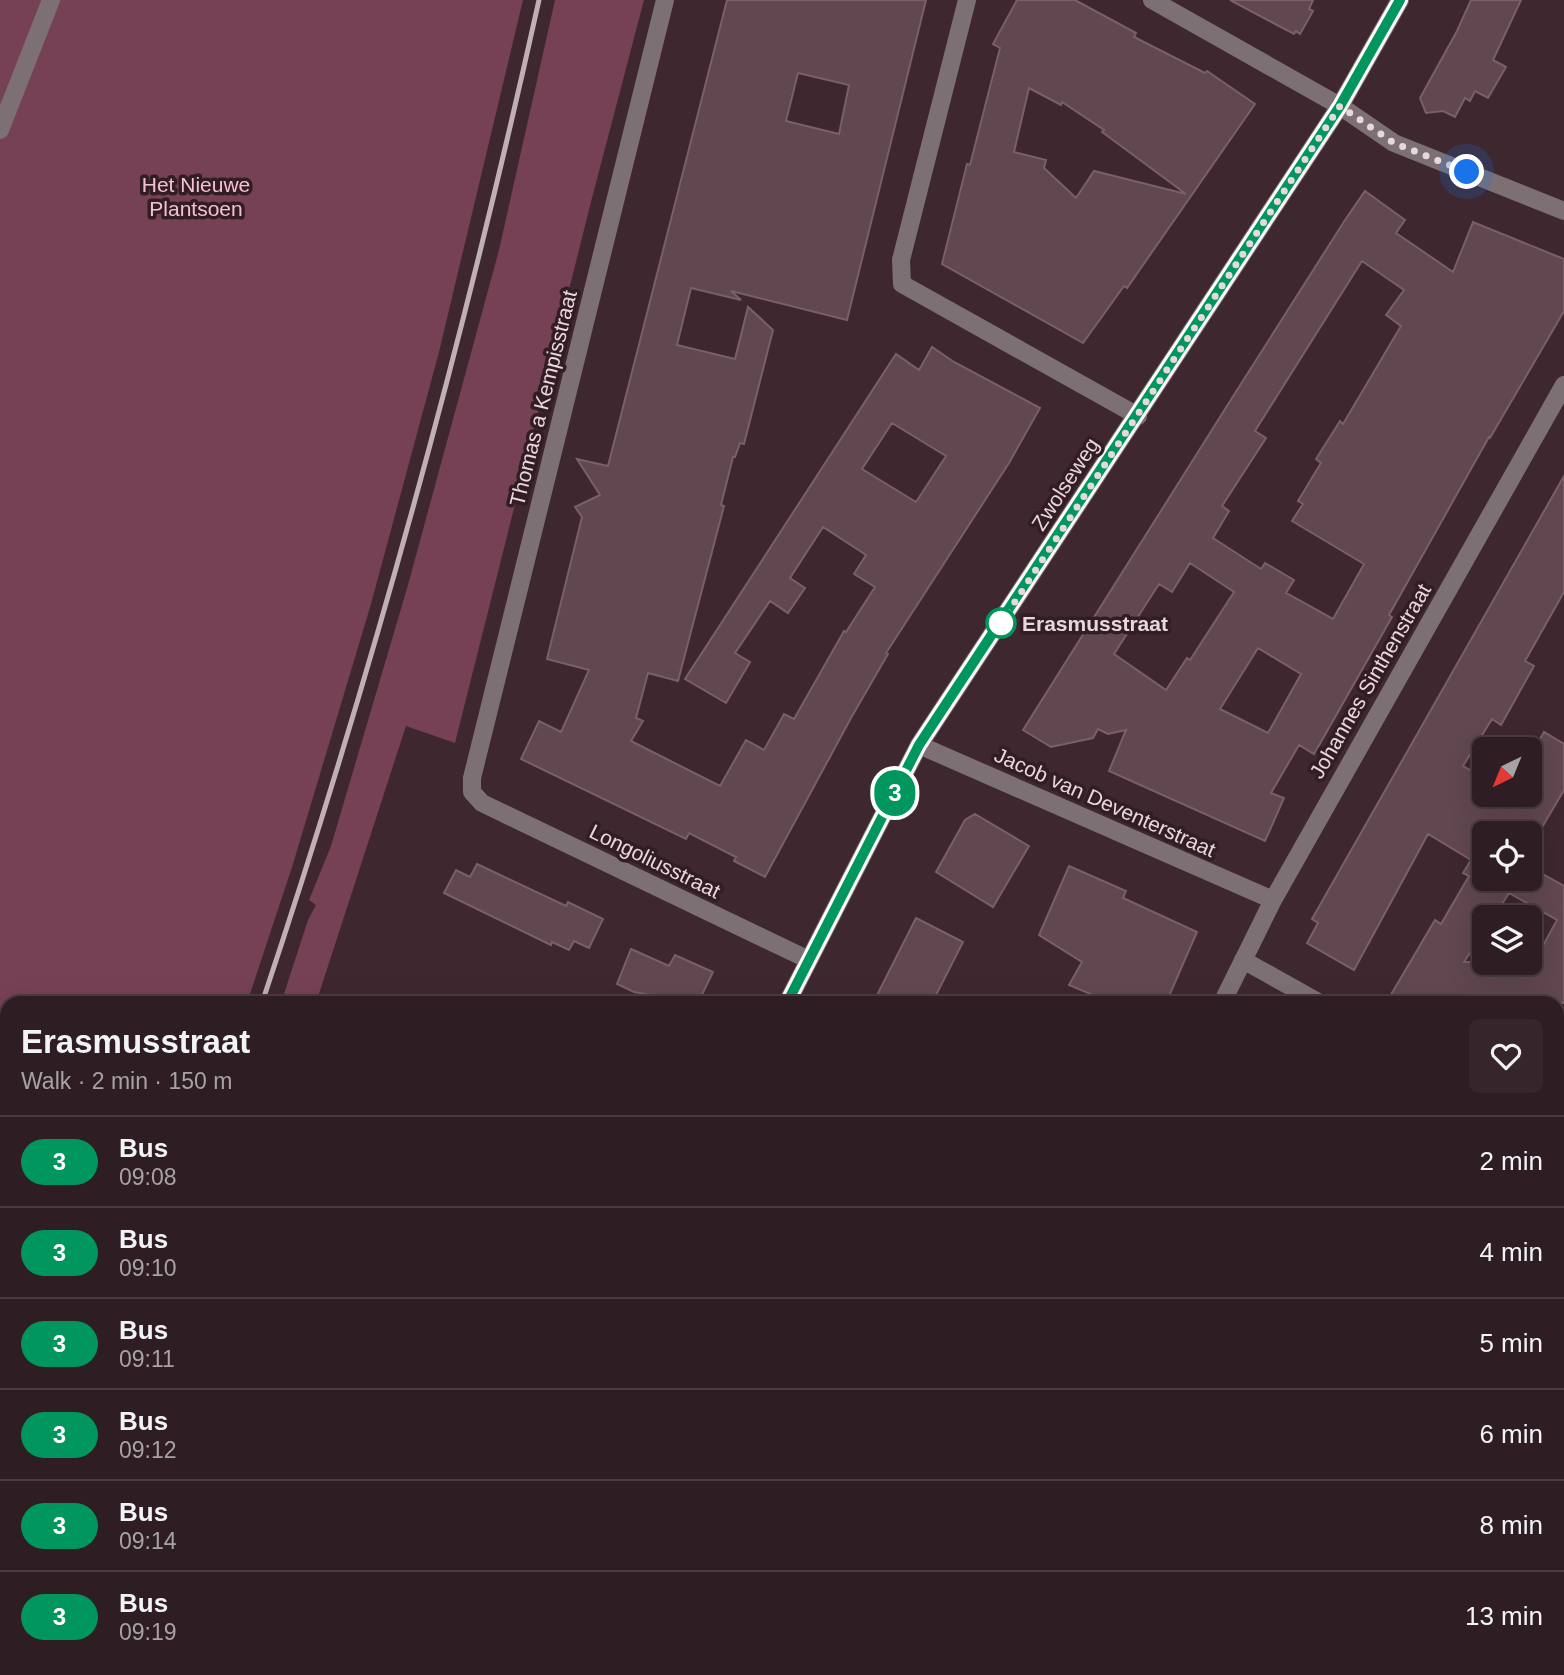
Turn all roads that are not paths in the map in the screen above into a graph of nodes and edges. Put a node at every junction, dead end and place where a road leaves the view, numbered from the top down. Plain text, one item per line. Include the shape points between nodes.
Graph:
1 (51, 0) edge
2 (665, 0) edge
3 (967, 0) edge
4 (1153, 0) edge
5 (1400, 0) edge
6 (1340, 106) junction
7 (0, 130) edge
8 (1564, 211) edge
9 (1564, 385) edge
10 (1138, 416) junction
11 (919, 745) junction
12 (482, 803) joint
13 (1273, 900) junction
14 (809, 960) junction
15 (1243, 960) junction
16 (791, 996) edge
17 (1225, 996) edge
18 (1307, 996) edge

1 - 7 street
2 - 12 street, Thomas a Kempisstraat via 472,778 472,792
3 - 10 street via 901,260 902,284
4 - 6 street
5 - 6 street, Zwolseweg
6 - 8 street via 1394,143
6 - 10 street, Zwolseweg
9 - 13 street, Johannes Sinthenstraat
10 - 11 street, Zwolseweg
11 - 13 street, Jacob van Deventerstraat
11 - 14 street, Zwolseweg
12 - 14 street, Longoliusstraat
13 - 15 street, Johannes Sinthenstraat
14 - 16 street, Zwolseweg
15 - 17 street, Johannes Sinthenstraat
15 - 18 street

